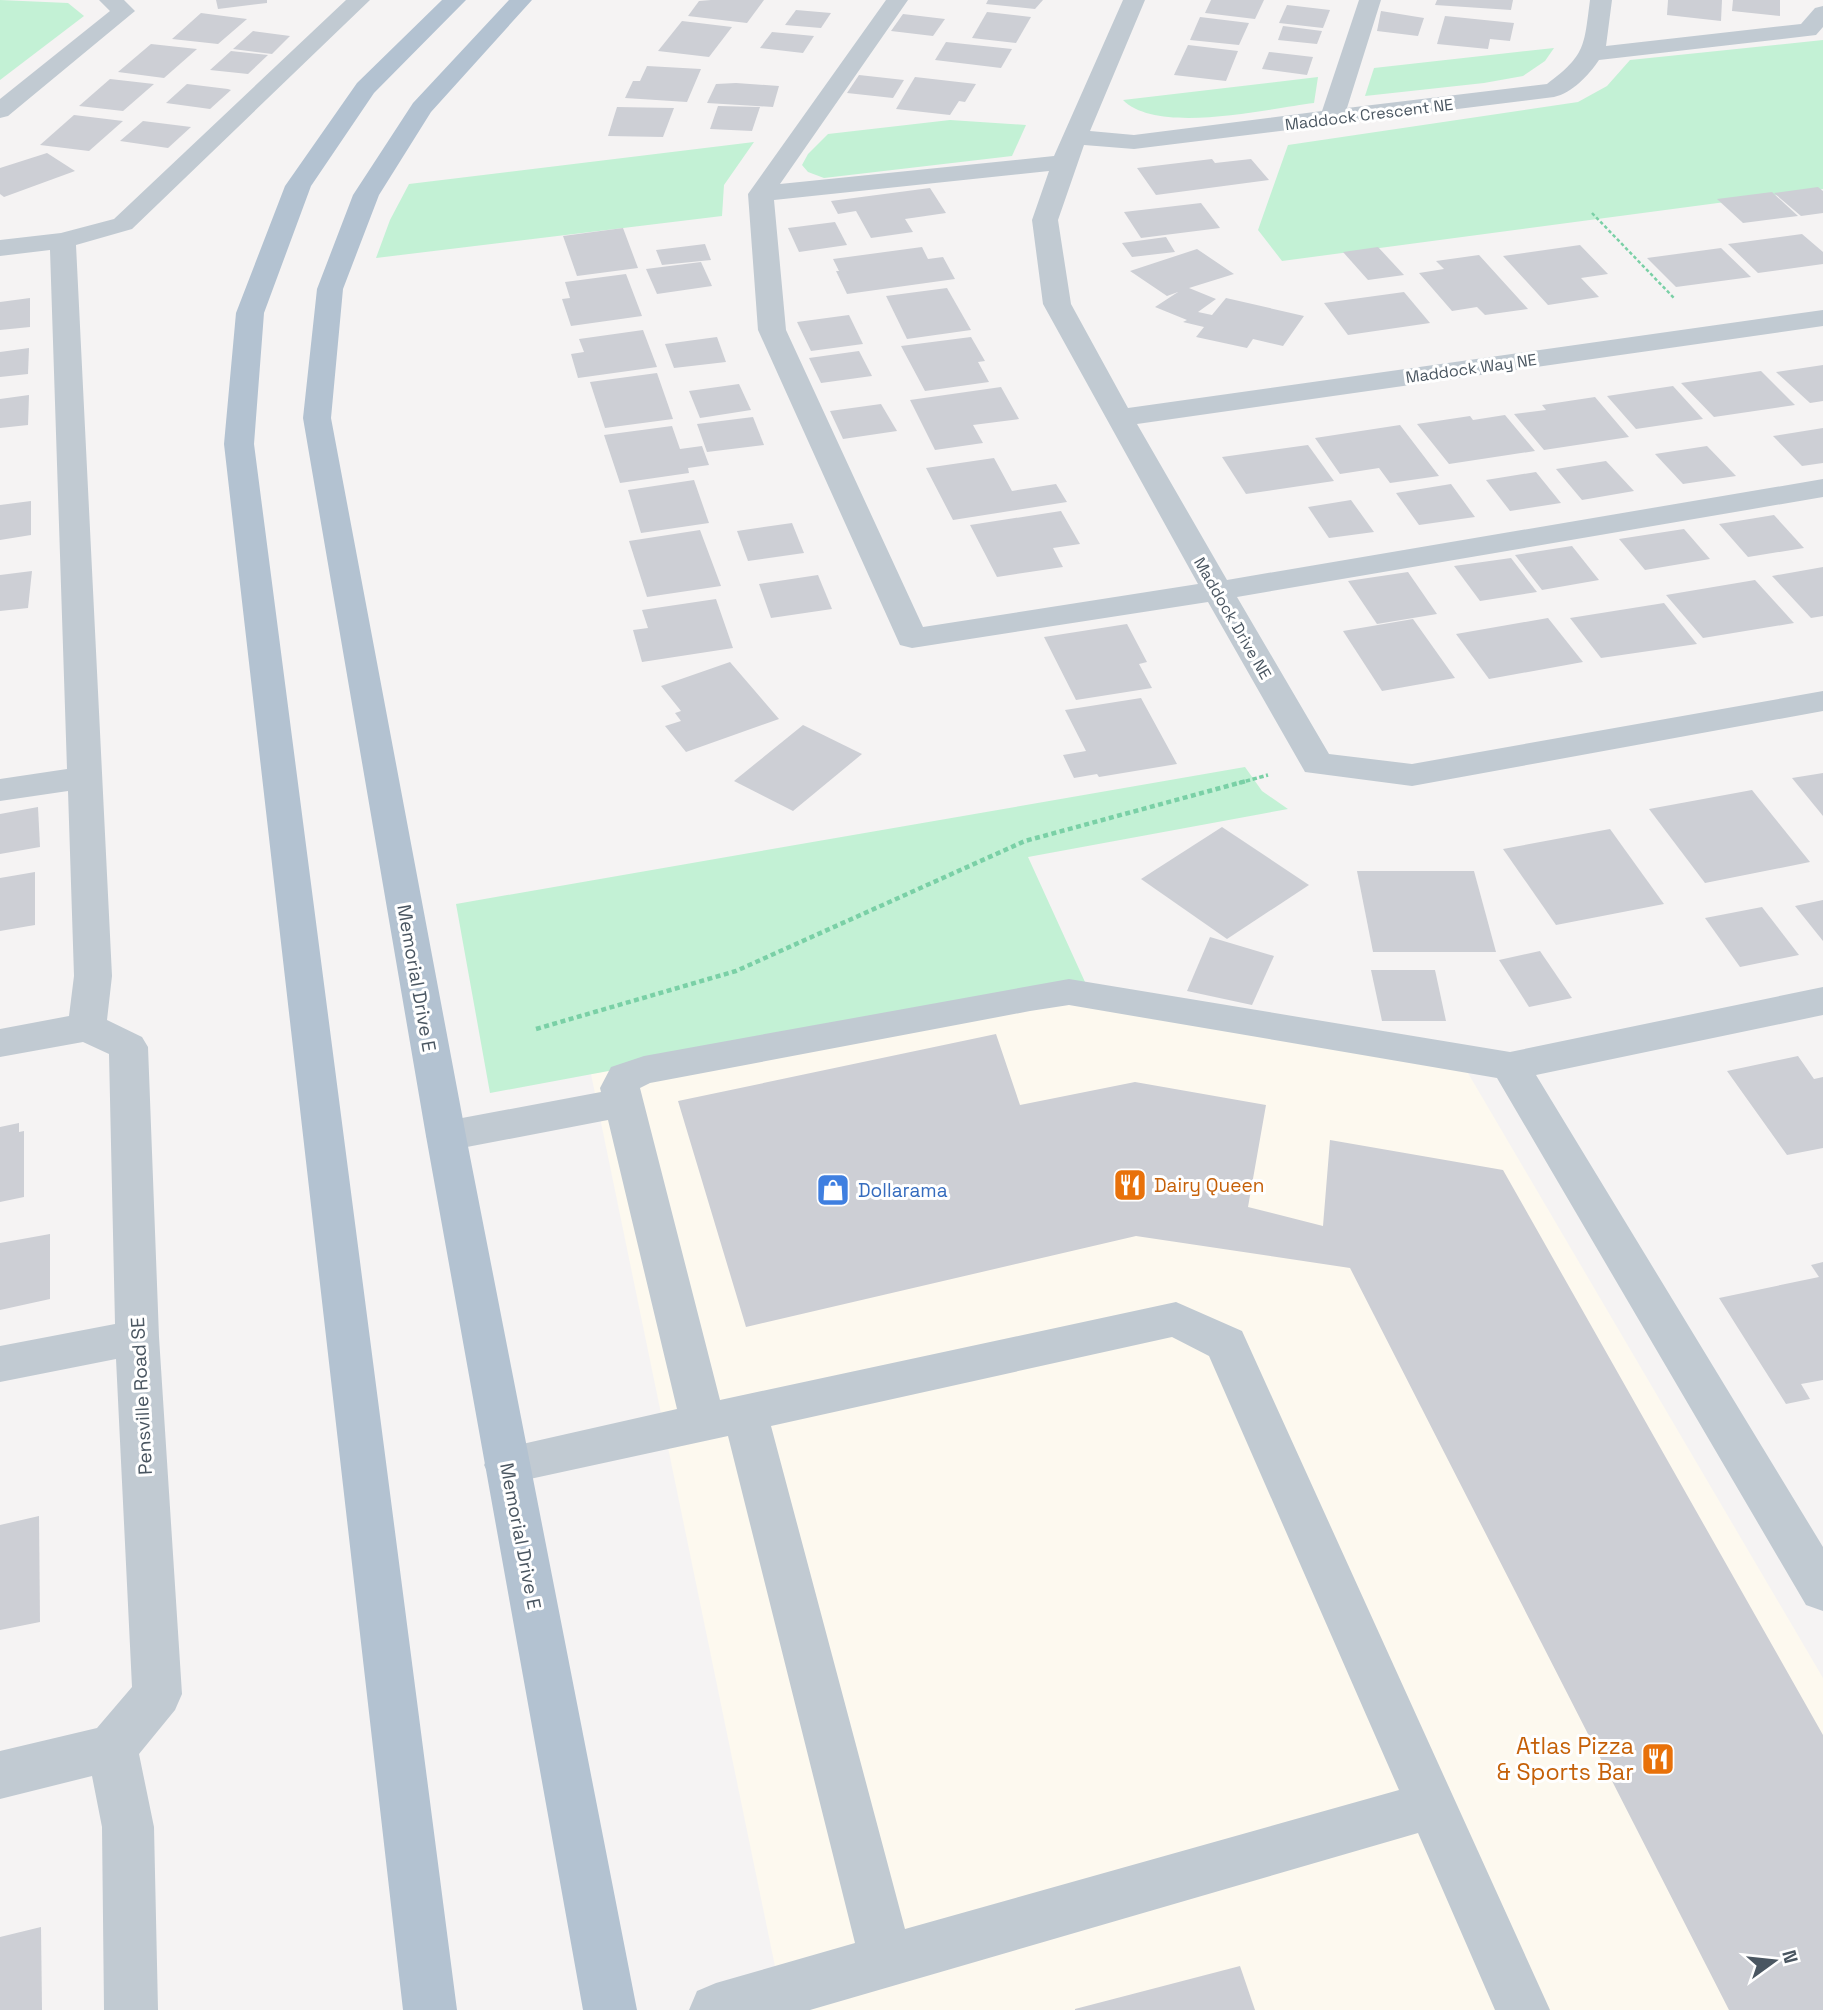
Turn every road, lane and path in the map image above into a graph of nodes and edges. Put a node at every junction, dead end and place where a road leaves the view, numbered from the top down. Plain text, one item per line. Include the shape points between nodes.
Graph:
1 (110, 0) edge
2 (359, 0) edge
3 (455, 0) edge
4 (521, 0) edge
5 (897, 0) edge
6 (1134, 0) edge
7 (1370, 0) edge
8 (1601, 0) edge
9 (1823, 13) edge
10 (1594, 54) junction
11 (0, 111) edge
12 (1332, 119) junction
13 (1070, 150) junction
14 (761, 194) junction
15 (1592, 213) dead end
16 (63, 241) junction
17 (0, 248) edge
18 (1823, 318) edge
19 (1709, 334) junction
20 (1119, 418) junction
21 (1823, 488) edge
22 (1217, 591) junction
23 (1823, 701) edge
24 (1317, 764) junction
25 (85, 777) junction
26 (0, 790) edge
27 (1823, 1001) edge
28 (87, 1027) junction
29 (536, 1029) dead end
30 (0, 1043) edge
31 (1510, 1066) junction
32 (624, 1102) junction
33 (446, 1136) junction
34 (137, 1337) junction
35 (0, 1364) edge
36 (724, 1418) junction
37 (507, 1465) junction
38 (1823, 1590) edge
39 (112, 1748) junction
40 (0, 1774) edge
41 (1431, 1805) junction
42 (886, 1961) junction
43 (820, 1996) edge
44 (131, 2010) edge
45 (430, 2010) edge
46 (610, 2010) edge
47 (716, 2010) edge
48 (1523, 2010) edge

1 - 11 street via 124,11
2 - 16 street via 123,224
3 - 45 main road via 365,88 298,186 250,313 239,444
4 - 33 main road, Memorial Drive E via 421,108 366,195 330,289 317,418
5 - 14 street
6 - 13 street, Maddock Drive NE
7 - 12 street
8 - 10 street
9 - 10 street via 1808,30
10 - 12 street, Maddock Crescent NE via 1585,67 1554,90
12 - 13 street, Maddock Crescent NE
13 - 14 street, Maddock Crescent NE
13 - 20 street, Maddock Drive NE via 1045,220 1057,304
14 - 22 street via 772,330 912,638
15 - 19 path
16 - 17 street
16 - 25 street
18 - 19 street, Maddock Way NE
19 - 20 street, Maddock Way NE
20 - 22 street, Maddock Drive NE
21 - 22 street
22 - 24 street, Maddock Drive NE
23 - 24 street via 1412,775
24 - 29 path via 1025,841 736,971
25 - 26 street
25 - 28 street via 93,976
27 - 31 street
28 - 30 street
28 - 34 street, Pensville Road SE via 128,1047
31 - 32 street via 1069,992 644,1070 625,1077 620,1088
31 - 38 street
32 - 33 street
32 - 36 street
33 - 37 main road, Memorial Drive E
34 - 35 street
34 - 39 street, Pensville Road SE via 157,1694
36 - 37 street
36 - 41 street via 1176,1319 1226,1344
36 - 42 street
37 - 46 main road, Memorial Drive E
39 - 40 street
39 - 44 street via 128,1827
41 - 42 street
41 - 48 street
42 - 43 street
43 - 47 street

